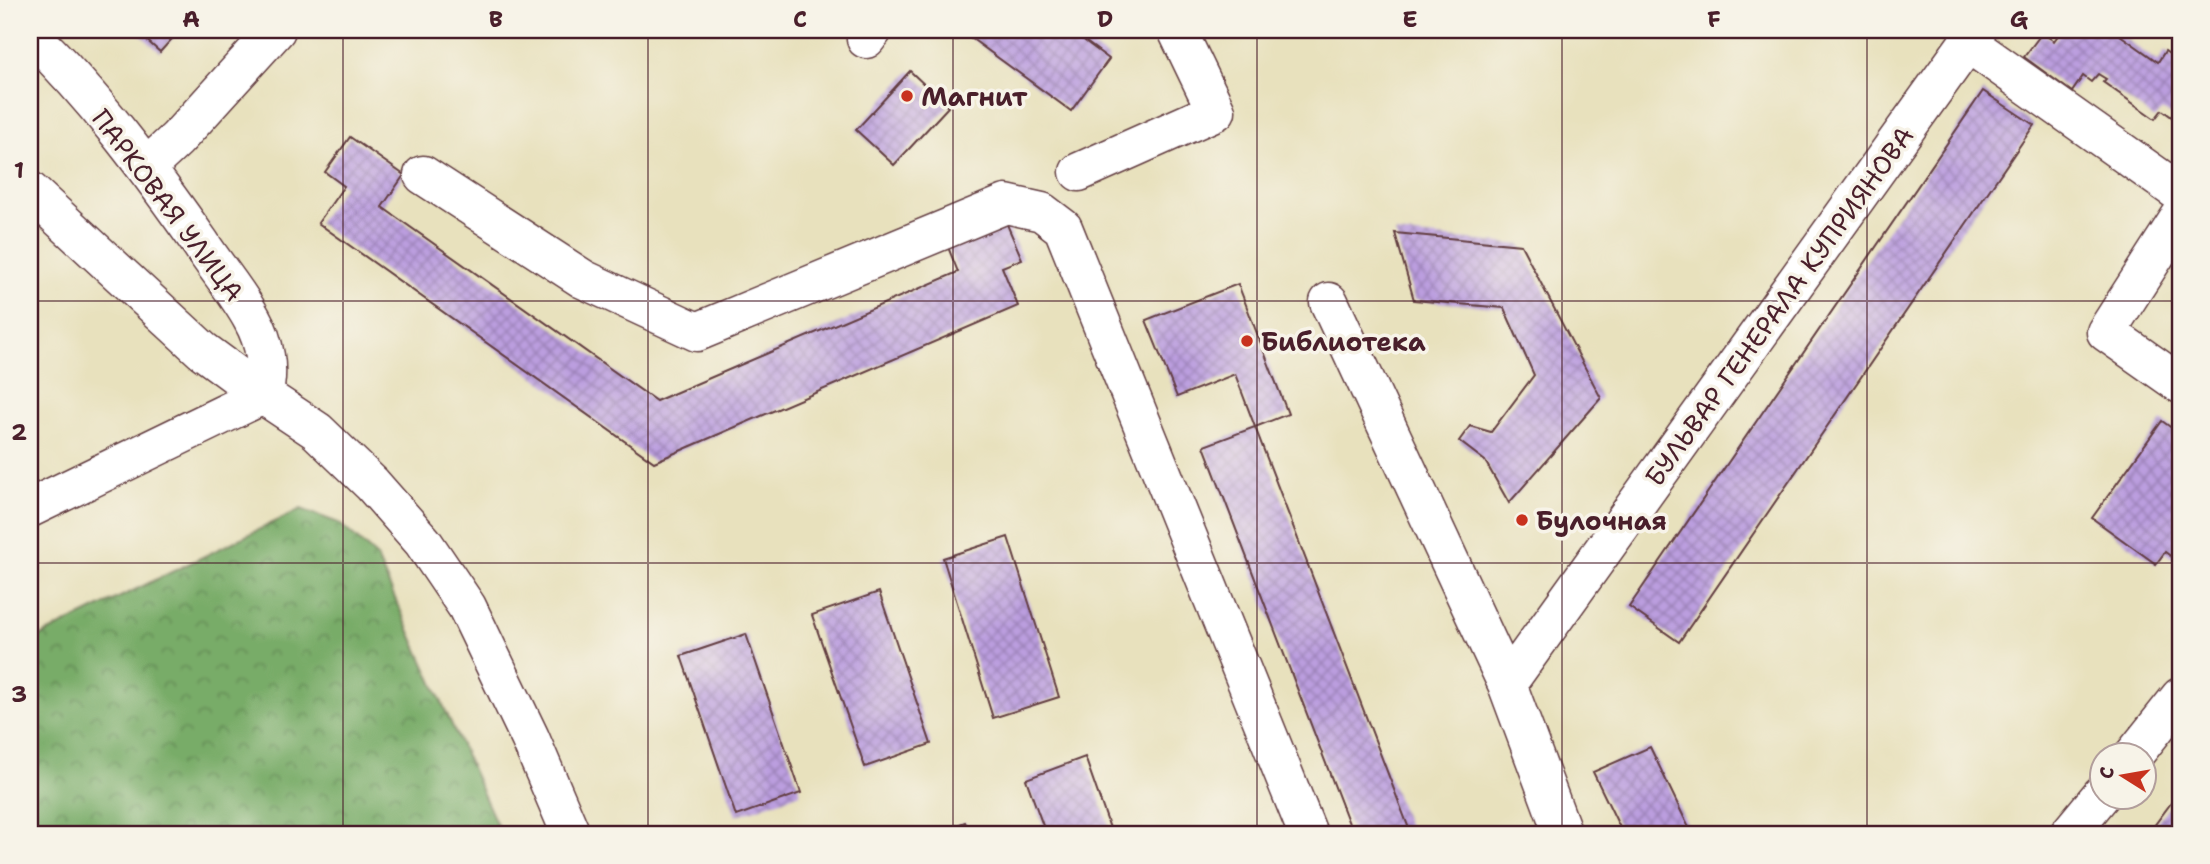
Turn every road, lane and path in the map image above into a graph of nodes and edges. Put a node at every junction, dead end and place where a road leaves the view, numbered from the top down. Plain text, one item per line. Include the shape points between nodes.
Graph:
1 (276, 30) edge
2 (1177, 30) edge
3 (30, 34) edge
4 (1972, 36) edge
5 (147, 167) junction
6 (1079, 172) dead end
7 (423, 175) dead end
8 (30, 191) edge
9 (2180, 193) edge
10 (2180, 217) edge
11 (1328, 302) dead end
12 (2180, 384) edge
13 (263, 395) junction
14 (30, 508) edge
15 (1507, 684) junction
16 (2180, 697) edge
17 (2144, 742) edge
18 (2088, 810) edge
19 (571, 834) edge
20 (1308, 834) edge
21 (1563, 834) edge
22 (2068, 834) edge

1 - 5 street
2 - 6 street via 1216,111
3 - 5 street, ПАРКОВАЯ УЛИЦА
4 - 9 street
4 - 15 street, БУЛЬВАР ГЕНЕРАЛА КУПРИЯНОВА
5 - 13 street, ПАРКОВАЯ УЛИЦА via 253,320 265,353 268,378
7 - 20 street via 583,279 697,332 1006,204 1042,212 1063,228
8 - 13 street via 202,350
10 - 12 street via 2106,332
11 - 15 street
13 - 14 street
13 - 19 street via 317,431 423,542 467,607
15 - 21 street
16 - 17 street
18 - 22 street

